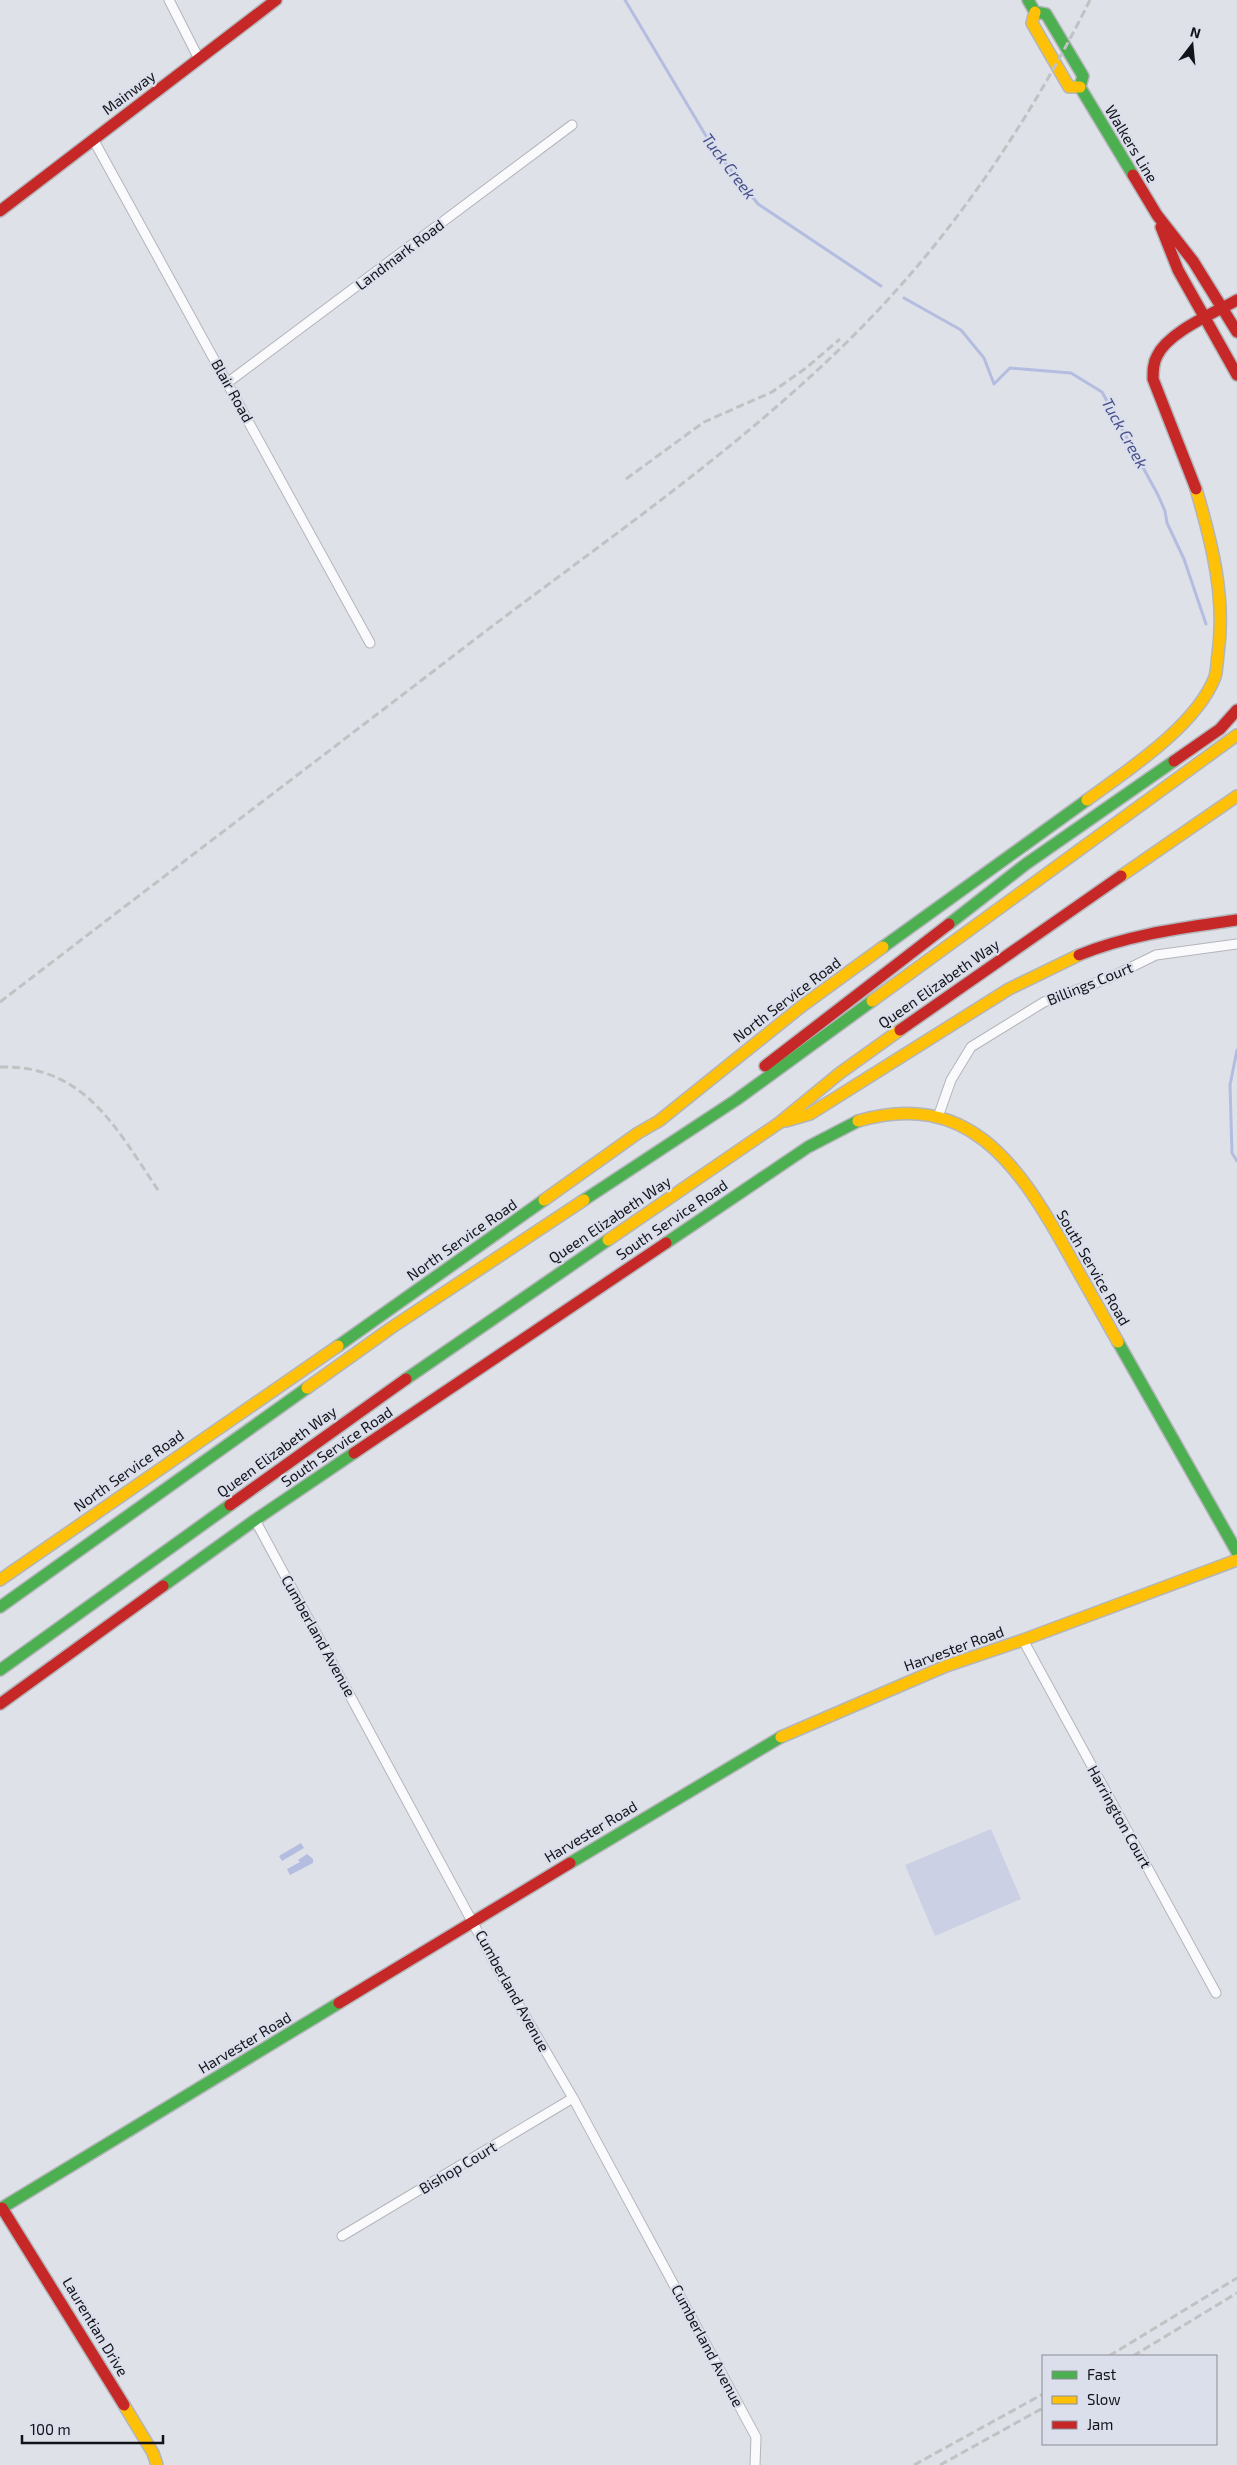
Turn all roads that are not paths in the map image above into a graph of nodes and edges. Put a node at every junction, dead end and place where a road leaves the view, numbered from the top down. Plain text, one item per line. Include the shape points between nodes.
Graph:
1 (169, 0) edge
2 (276, 0) edge
3 (1028, 0) edge
4 (1035, 12) junction
5 (200, 59) junction
6 (1080, 88) junction
7 (572, 125) dead end
8 (93, 139) junction
9 (0, 211) edge
10 (1157, 215) junction
11 (1237, 300) edge
12 (1224, 308) junction
13 (1206, 317) junction
14 (1237, 332) edge
15 (1237, 375) edge
16 (228, 383) junction
17 (1225, 552) dead end
18 (1231, 610) dead end
19 (370, 643) dead end
20 (1237, 710) edge
21 (1237, 735) edge
22 (1237, 796) edge
23 (1237, 920) edge
24 (1237, 944) edge
25 (736, 1100) junction
26 (938, 1117) junction
27 (779, 1123) junction
28 (256, 1520) junction
29 (1237, 1552) edge
30 (1237, 1560) edge
31 (0, 1580) edge
32 (0, 1607) edge
33 (1023, 1640) junction
34 (0, 1670) edge
35 (0, 1704) edge
36 (474, 1921) junction
37 (1216, 1993) dead end
38 (573, 2098) junction
39 (1, 2208) edge
40 (342, 2236) dead end
41 (157, 2465) edge
42 (755, 2465) edge

1 - 5 street
2 - 5 main road, Mainway
3 - 4 main road, Walkers Line
4 - 6 main road, Walkers Line via 1046,14 1078,68 1082,76
4 - 6 main road, Walkers Line via 1032,23 1069,87
5 - 8 main road, Mainway
6 - 10 main road, Walkers Line
7 - 16 street, Landmark Road
8 - 9 main road, Mainway
8 - 16 street, Blair Road
10 - 12 main road, Walkers Line
10 - 13 main road, Walkers Line via 1178,270
11 - 12 main road
12 - 13 main road
12 - 14 main road, Walkers Line
13 - 15 main road, Walkers Line
13 - 17 main road via 1158,353 1153,365 1153,379 1214,516
16 - 19 street, Blair Road
18 - 31 main road, North Service Road via 1227,647 1215,677 1194,710 1156,750 802,1006 659,1121
20 - 25 main road via 1220,729 1026,864 755,1074
21 - 25 main road, Queen Elizabeth Way
22 - 27 main road, Queen Elizabeth Way via 922,1013
23 - 27 main road via 1145,934 1103,945 1058,963 1009,989 810,1114
24 - 26 street, Billings Court via 1156,955 1109,978 1044,1002 971,1047 951,1080
25 - 32 main road, Queen Elizabeth Way via 391,1328
26 - 28 main road, South Service Road via 874,1117 857,1122 809,1147
26 - 29 main road, South Service Road via 964,1126 1001,1152 1032,1192
27 - 34 main road, Queen Elizabeth Way via 420,1368
28 - 35 main road, South Service Road
28 - 36 street, Cumberland Avenue
30 - 33 main road, Harvester Road
33 - 36 main road, Harvester Road via 946,1666 782,1737
33 - 37 street, Harrington Court
36 - 38 street, Cumberland Avenue via 500,1973
36 - 39 main road, Harvester Road
38 - 40 street, Bishop Court
38 - 42 street, Cumberland Avenue via 756,2437
39 - 41 main road, Laurentian Drive via 78,2328 153,2453

